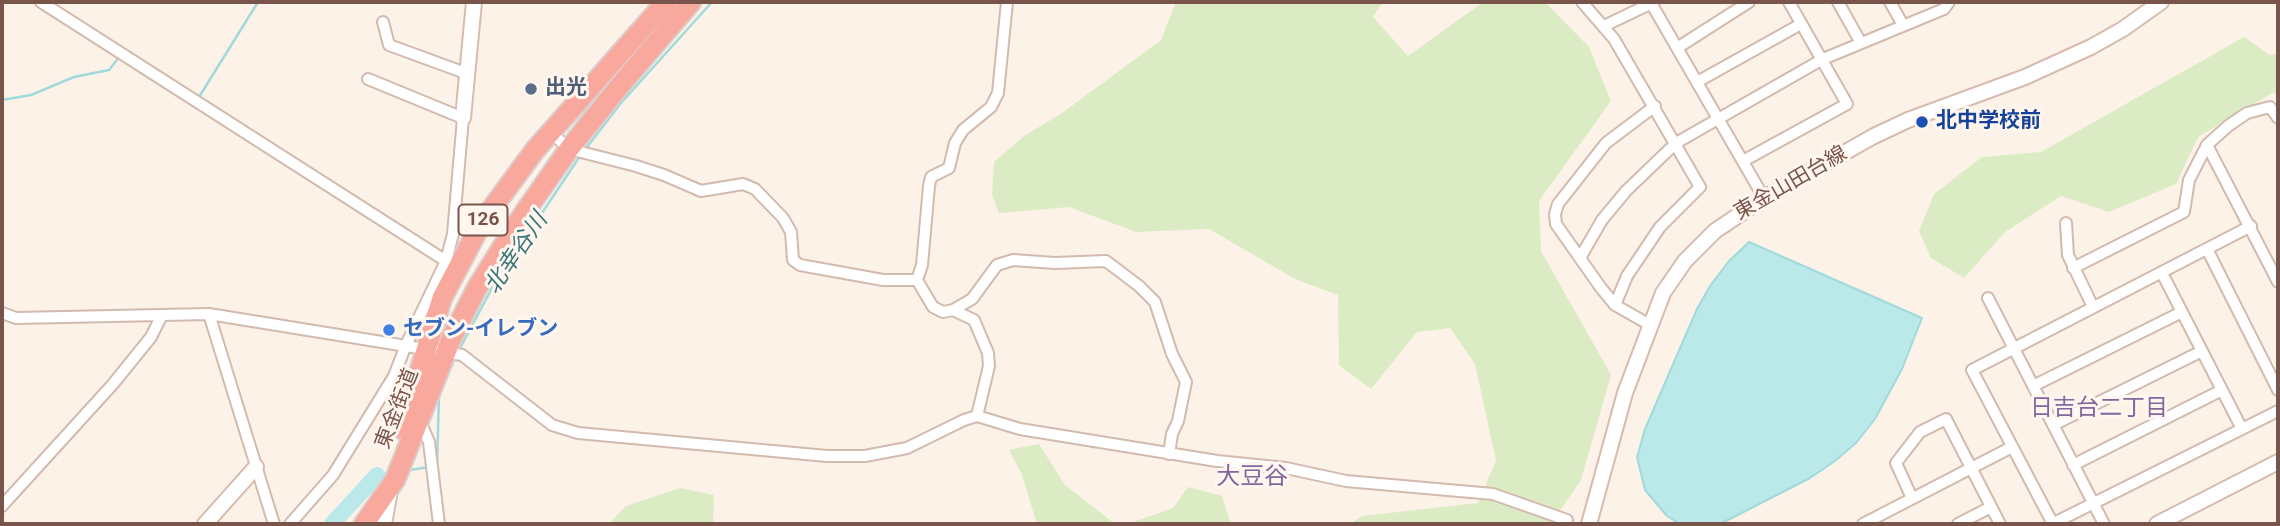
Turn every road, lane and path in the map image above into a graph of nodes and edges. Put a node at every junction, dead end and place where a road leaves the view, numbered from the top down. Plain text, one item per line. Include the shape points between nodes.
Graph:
1 (41, 2) edge
2 (474, 2) edge
3 (666, 2) edge
4 (691, 2) edge
5 (1007, 2) edge
6 (1582, 2) edge
7 (1749, 2) edge
8 (1789, 2) edge
9 (1838, 2) edge
10 (1890, 2) edge
11 (2161, 2) edge
12 (1653, 3) edge
13 (1944, 4) edge
14 (383, 22) dead end
15 (1801, 24) junction
16 (1903, 25) junction
17 (1604, 26) junction
18 (1861, 43) junction
19 (1677, 48) junction
20 (1823, 59) junction
21 (468, 74) junction
22 (368, 79) dead end
23 (1697, 82) junction
24 (1655, 106) junction
25 (463, 118) junction
26 (2278, 118) edge
27 (1719, 119) junction
28 (552, 133) junction
29 (1676, 143) junction
30 (2207, 145) junction
31 (569, 149) junction
32 (1743, 160) junction
33 (1764, 198) junction
34 (2066, 223) dead end
35 (2250, 226) junction
36 (462, 237) junction
37 (2207, 249) junction
38 (1580, 258) junction
39 (446, 261) junction
40 (2073, 268) junction
41 (2162, 273) junction
42 (917, 280) junction
43 (2278, 282) edge
44 (1988, 299) dead end
45 (1615, 305) junction
46 (2093, 307) junction
47 (953, 310) junction
48 (2182, 312) junction
49 (2, 313) edge
50 (209, 314) junction
51 (162, 315) junction
52 (1650, 324) junction
53 (426, 348) junction
54 (2014, 349) junction
55 (2202, 351) junction
56 (2033, 386) junction
57 (2222, 390) junction
58 (2278, 390) edge
59 (2278, 411) edge
60 (977, 416) junction
61 (418, 417) junction
62 (2053, 425) junction
63 (2242, 429) junction
64 (2011, 447) junction
65 (1169, 454) junction
66 (2278, 462) edge
67 (2073, 465) junction
68 (257, 467) junction
69 (1971, 468) junction
70 (390, 490) junction
71 (1912, 498) junction
72 (2093, 503) junction
73 (2, 506) edge
74 (1992, 507) junction
75 (1567, 520) dead end
76 (205, 524) edge
77 (274, 524) edge
78 (290, 524) edge
79 (358, 524) edge
80 (384, 524) edge
81 (439, 524) edge
82 (1589, 524) edge
83 (1863, 524) edge
84 (1958, 524) edge
85 (2000, 524) edge
86 (2053, 524) edge
87 (2104, 524) edge
88 (2157, 524) edge

1 - 39 street
2 - 21 main road
3 - 28 highway, 東金街道 / 126
4 - 31 highway, 東金街道 / 126
5 - 42 street via 998,93 991,107 963,130 949,168 931,177
6 - 17 street
7 - 19 street
8 - 15 street
9 - 18 street
10 - 16 street
11 - 33 main road, 東金山田台線 via 2091,47 1908,120
12 - 17 street
12 - 19 street
13 - 16 street
14 - 21 street via 389,45
15 - 20 street
15 - 23 street
16 - 18 street
17 - 24 street
18 - 20 street
19 - 23 street
20 - 27 street
20 - 32 street via 1847,104
21 - 25 main road
22 - 25 street
23 - 27 street
24 - 29 street
24 - 38 street via 1606,143 1558,204 1556,224
25 - 36 street
26 - 30 street via 2270,107 2247,113
27 - 29 street
27 - 32 street
28 - 31 street
28 - 36 highway, 東金街道 / 126
29 - 38 street via 1626,191
29 - 45 street via 1700,187 1660,227 1626,276
30 - 35 street
30 - 40 street via 2189,180 2184,212
31 - 42 street via 646,169 701,191 743,184 755,189 783,218 791,232 793,260 800,265 883,280
31 - 53 highway, 東金街道 / 126 via 477,288
32 - 33 street
33 - 52 main road, 東金山田台線 via 1699,246 1673,277
34 - 40 street
35 - 37 street
35 - 43 street
36 - 39 street
36 - 53 highway, 東金街道 / 126
37 - 41 street
37 - 58 street
38 - 45 street
39 - 53 street
40 - 46 street
41 - 46 street
41 - 48 street
42 - 47 street via 937,311
44 - 54 street
45 - 52 street
46 - 54 street
47 - 60 street via 974,320 988,353
47 - 65 street via 972,299 997,265 1013,260 1107,261 1155,302 1186,383
48 - 55 street
48 - 56 street
49 - 51 street via 16,318
50 - 51 street
50 - 53 street
50 - 68 street
51 - 73 street via 151,337 113,384
52 - 82 main road, 東金山田台線 via 1625,393
53 - 60 street via 473,361 552,425 578,433 865,456 907,448
53 - 61 highway, 東金街道 / 126
53 - 78 street via 394,376 333,475
53 - 79 highway, 東金街道 / 126 via 388,470
54 - 56 street
54 - 64 street via 1972,370
55 - 57 street
55 - 62 street
56 - 62 street
57 - 63 street
57 - 67 street
59 - 63 street
60 - 65 street via 1020,429
61 - 70 highway, 東金街道 / 126
61 - 81 street via 429,442
62 - 67 street
63 - 72 street
64 - 69 street
64 - 86 street
65 - 75 street via 1286,468 1346,481 1493,494
66 - 88 main road
67 - 72 street
68 - 76 main road
68 - 77 street
69 - 71 street
69 - 71 street via 1946,419 1920,432 1896,463
69 - 74 street
70 - 79 highway, 東金街道 / 126
70 - 80 main road
71 - 83 street
72 - 86 street
72 - 87 street
74 - 84 street
74 - 85 street

